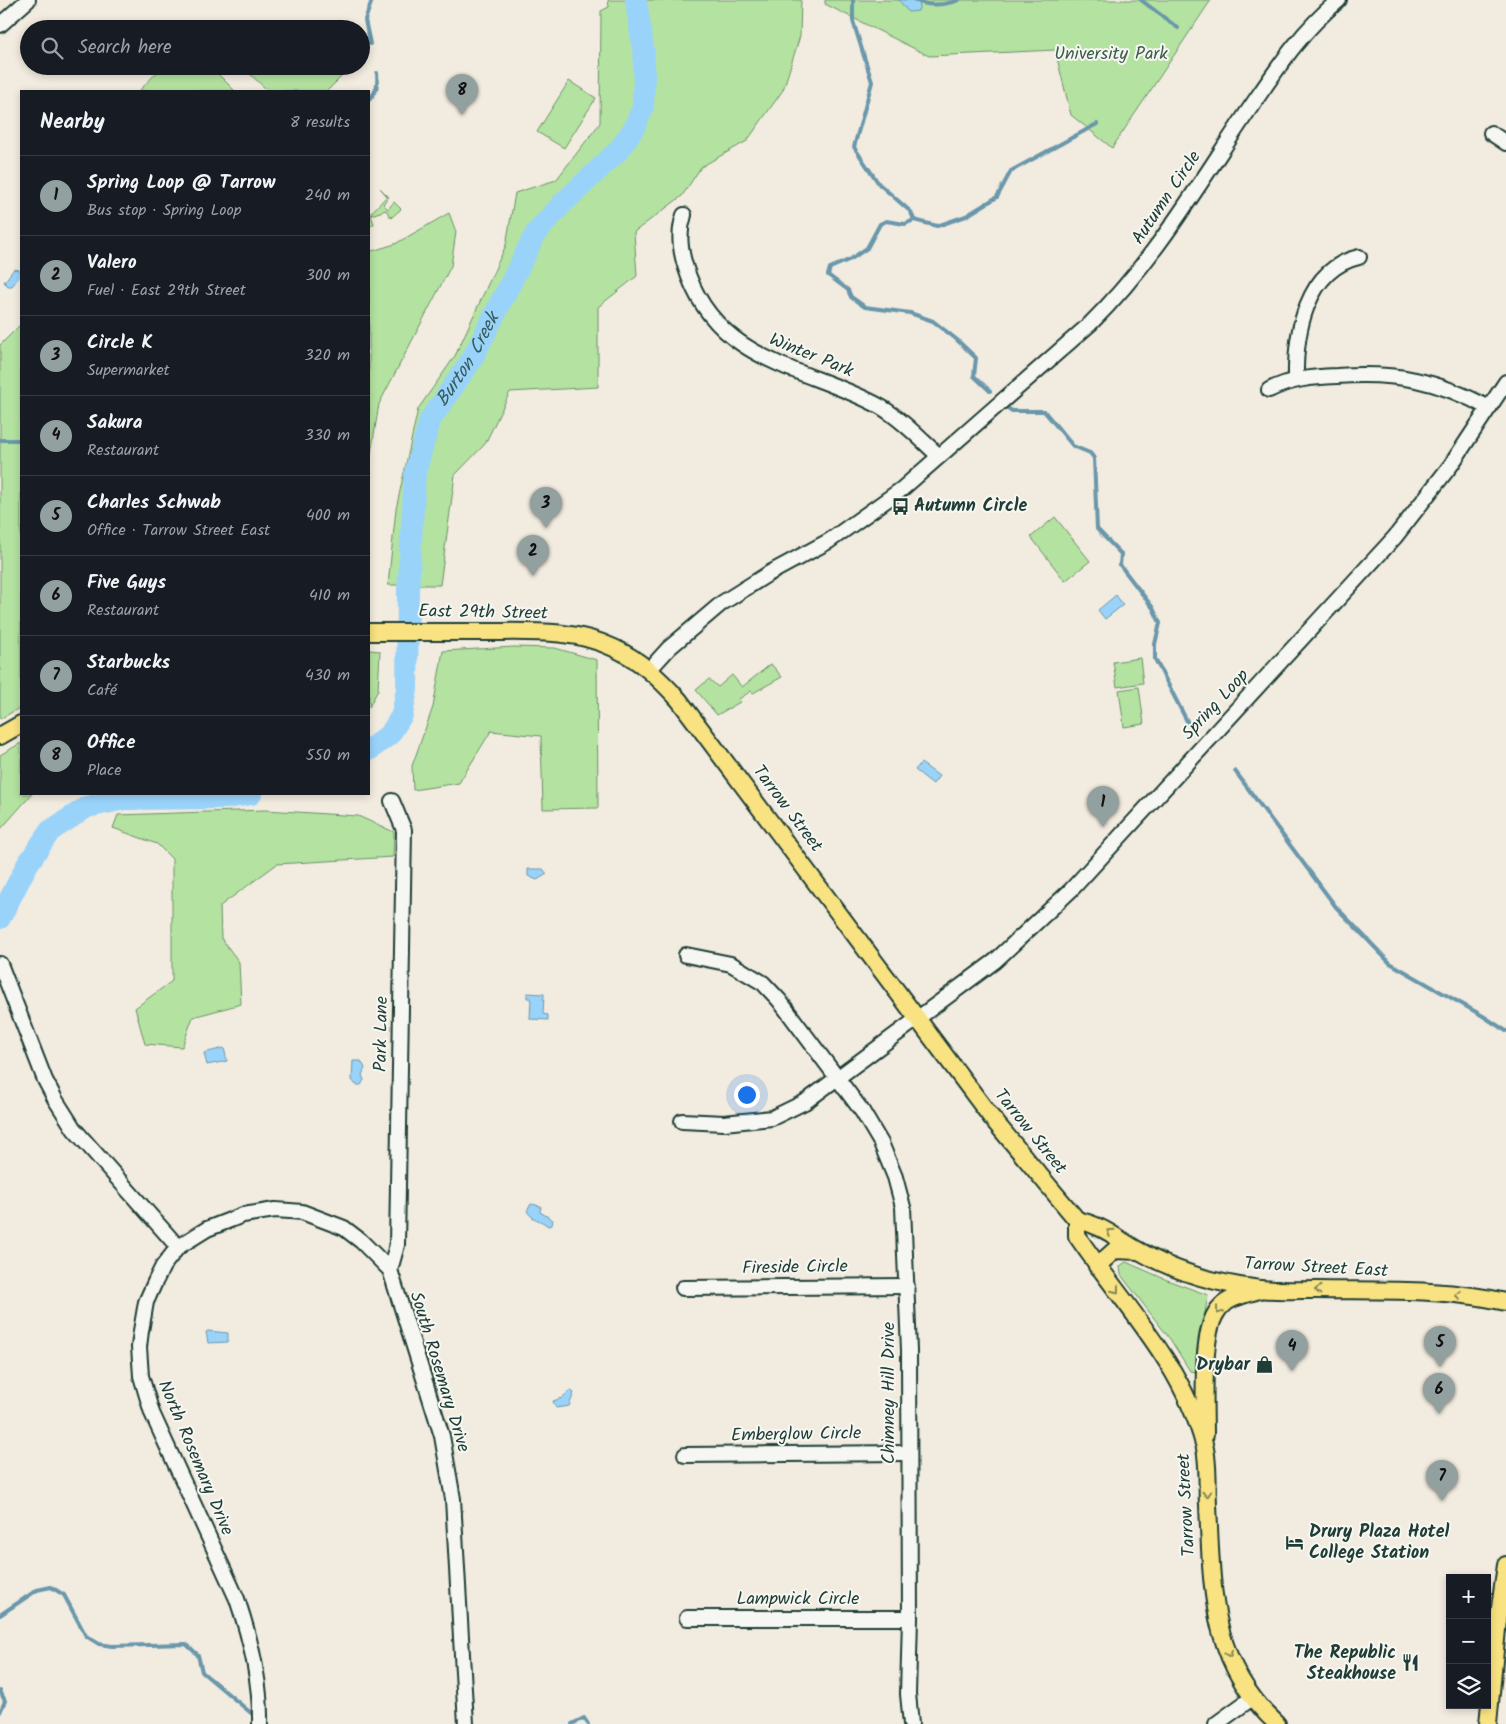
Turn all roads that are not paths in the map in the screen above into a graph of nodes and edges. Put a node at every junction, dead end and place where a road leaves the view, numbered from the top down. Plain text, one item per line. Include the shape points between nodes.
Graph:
1 (28, 0) edge
2 (1339, 0) edge
3 (0, 25) edge
4 (1491, 133) dead end
5 (1506, 144) edge
6 (684, 214) dead end
7 (1359, 257) dead end
8 (1296, 379) junction
9 (1506, 382) edge
10 (1270, 390) dead end
11 (1489, 408) junction
12 (939, 456) junction
13 (375, 632) edge
14 (596, 641) joint
15 (649, 670) junction
16 (20, 725) edge
17 (0, 736) edge
18 (392, 801) dead end
19 (686, 955) dead end
20 (0, 964) edge
21 (917, 1019) junction
22 (838, 1079) junction
23 (682, 1121) dead end
24 (1077, 1220) junction
25 (178, 1247) junction
26 (1140, 1252) junction
27 (1097, 1266) junction
28 (390, 1270) junction
29 (907, 1286) junction
30 (684, 1288) dead end
31 (1261, 1289) junction
32 (1506, 1302) edge
33 (1205, 1446) junction
34 (908, 1453) junction
35 (685, 1455) dead end
36 (1506, 1565) edge
37 (687, 1618) dead end
38 (910, 1618) junction
39 (1252, 1698) junction
40 (260, 1724) edge
41 (466, 1724) edge
42 (911, 1724) edge
43 (1216, 1724) edge
44 (1278, 1724) edge
45 (1488, 1724) edge

1 - 3 street
2 - 12 street, Autumn Circle via 1315,19 1290,50 1164,238 1114,300
4 - 5 street
6 - 12 street, Winter Park via 679,232 685,266 694,291 731,335 776,364 880,407 900,419
7 - 8 street via 1346,260 1328,272 1308,305 1298,337
8 - 10 street
8 - 11 street via 1357,375 1406,377 1447,387
9 - 11 street, Spring Loop
11 - 21 street, Spring Loop via 1422,506 1372,565 1071,890 994,962
12 - 15 street, Autumn Circle via 861,520 722,602
13 - 14 main road, East 29th Street via 537,632
14 - 15 main road, Tarrow Street via 631,657
15 - 21 main road, Tarrow Street via 679,700 716,747
16 - 17 main road
18 - 28 street, Park Lane via 404,830 397,1246
19 - 22 street, Chimney Hill Drive via 731,964 763,983
20 - 25 street via 55,1099 74,1129
21 - 22 street, Spring Loop
21 - 24 main road, Tarrow Street
22 - 23 street, Spring Loop via 805,1102 772,1118 724,1123
22 - 29 street, Chimney Hill Drive via 881,1143 896,1177 903,1207
26 -> 24 main road, Tarrow Street East via 1098,1224
24 - 27 main road, Tarrow Street via 1077,1236
25 - 28 street, South Rosemary Drive via 207,1229 243,1216 290,1210 344,1228
25 - 40 street, North Rosemary Drive via 162,1266 146,1302 139,1347 141,1376 152,1413 237,1599 252,1647
26 - 27 main road via 1115,1250
26 - 31 main road, Tarrow Street East via 1190,1274
27 -> 33 main road, Tarrow Street via 1178,1377
28 - 41 street, South Rosemary Drive via 442,1436 454,1500
29 - 30 street, Fireside Circle
29 - 34 street, Chimney Hill Drive
32 -> 31 main road, Tarrow Street East via 1424,1293
31 -> 33 main road via 1228,1301 1216,1313 1207,1354
33 -> 39 main road, Tarrow Street via 1215,1614 1231,1659
34 - 35 street, Emberglow Circle
34 - 38 street, Chimney Hill Drive
36 - 45 main road
37 - 38 street, Lampwick Circle
38 - 42 street, Chimney Hill Drive via 908,1694
39 - 43 street
39 - 44 main road, Tarrow Street

